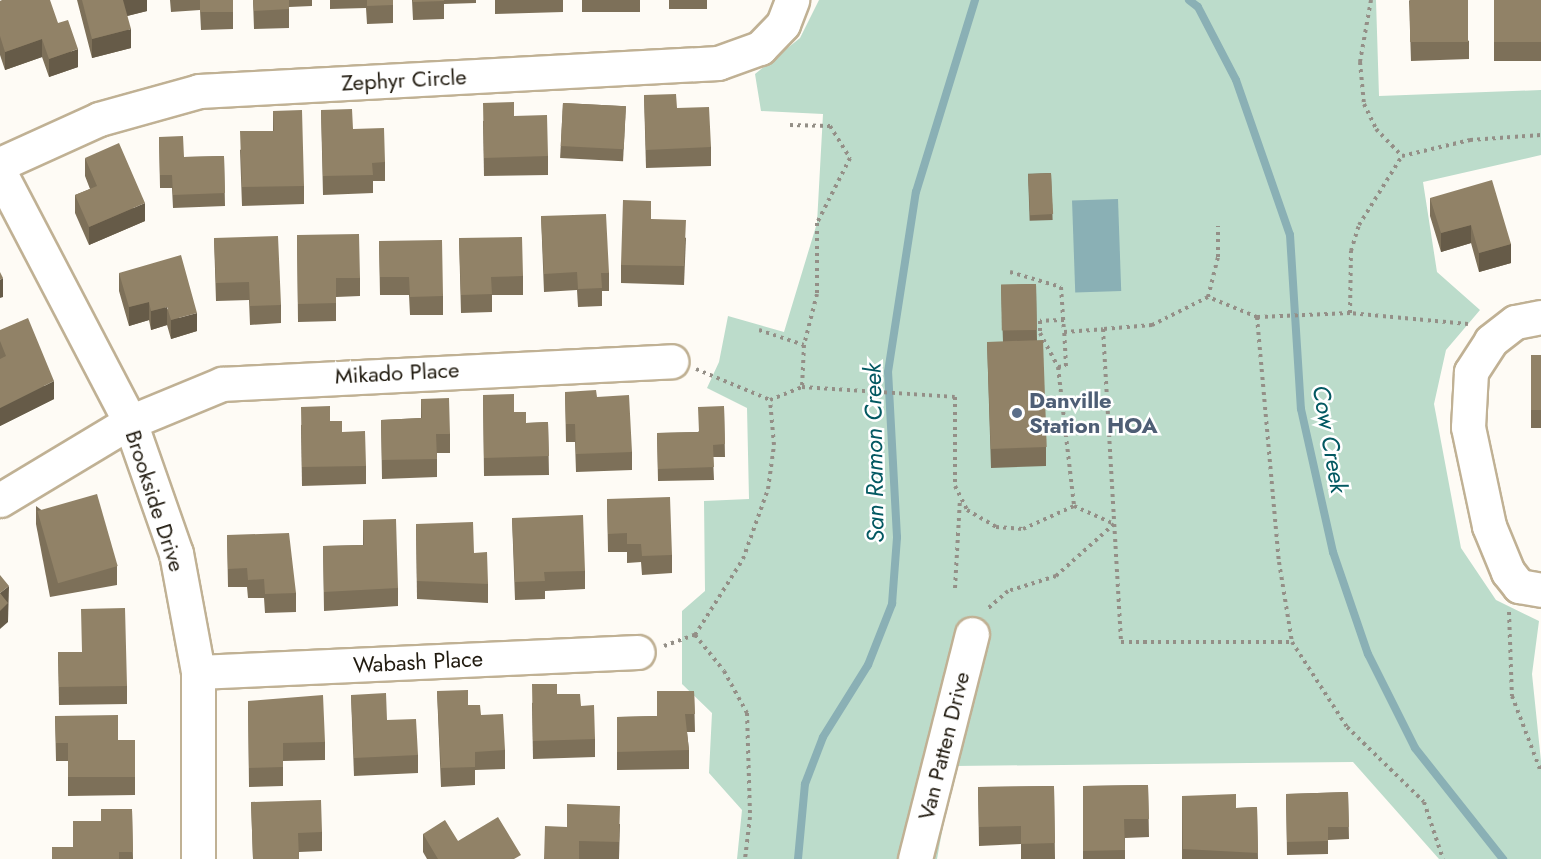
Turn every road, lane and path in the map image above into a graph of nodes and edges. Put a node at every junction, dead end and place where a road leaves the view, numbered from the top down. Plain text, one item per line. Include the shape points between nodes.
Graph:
1 (792, 0) edge
2 (1371, 0) edge
3 (790, 125) dead end
4 (1541, 135) edge
5 (1402, 156) junction
6 (0, 164) edge
7 (0, 173) edge
8 (1218, 226) dead end
9 (1010, 272) dead end
10 (1208, 297) junction
11 (1350, 313) junction
12 (1257, 317) junction
13 (1541, 317) edge
14 (1064, 320) junction
15 (1103, 329) junction
16 (759, 330) dead end
17 (1064, 332) junction
18 (1491, 341) junction
19 (804, 345) junction
20 (671, 361) joint
21 (1058, 368) junction
22 (802, 387) junction
23 (770, 400) junction
24 (130, 422) junction
25 (960, 498) junction
26 (0, 500) edge
27 (1074, 506) junction
28 (1114, 524) junction
29 (955, 588) dead end
30 (1530, 588) edge
31 (972, 634) joint
32 (695, 636) junction
33 (1292, 642) junction
34 (638, 652) joint
35 (198, 672) junction
36 (1541, 772) edge
37 (198, 859) edge
38 (745, 859) edge
39 (915, 859) edge
40 (1443, 859) edge

1 - 6 street, Zephyr Circle via 783,24 760,48 718,63 199,91 99,118
2 - 5 path via 1360,62 1364,104 1376,129
3 - 19 path via 830,126 841,136 850,158 817,223 817,294
4 - 5 path via 1470,140
5 - 11 path via 1359,225 1351,251
7 - 24 street, Brookside Drive
8 - 10 path via 1218,257
9 - 14 path via 1061,287
10 - 12 path
10 - 15 path via 1152,325
11 - 12 path
11 - 18 path via 1467,323
12 - 33 path via 1278,551
13 - 18 street via 1515,322
14 - 17 path
14 - 21 path via 1040,321 1040,333
15 - 17 path
15 - 28 path
16 - 19 path
17 - 21 path via 1066,366
18 - 30 street via 1471,372 1468,427 1490,526
19 - 22 path
20 - 23 path
20 - 24 street, Mikado Place via 222,384
21 - 27 path
22 - 23 path
22 - 25 path via 955,397 954,464
23 - 32 path via 774,445 768,489 743,559
24 - 26 street, Mikado Place
24 - 35 street, Brookside Drive via 176,553
25 - 27 path via 967,510 996,527 1014,528
25 - 29 path
27 - 28 path
28 - 31 path via 1056,576 1008,591 987,607
28 - 33 path via 1121,642
30 - 36 path via 1509,610 1512,696
31 - 39 street, Van Patten Drive
32 - 34 path
32 - 38 path via 724,671 747,712 750,817
33 - 40 path via 1347,727 1424,802
34 - 35 street, Wabash Place
35 - 37 street, Brookside Drive

